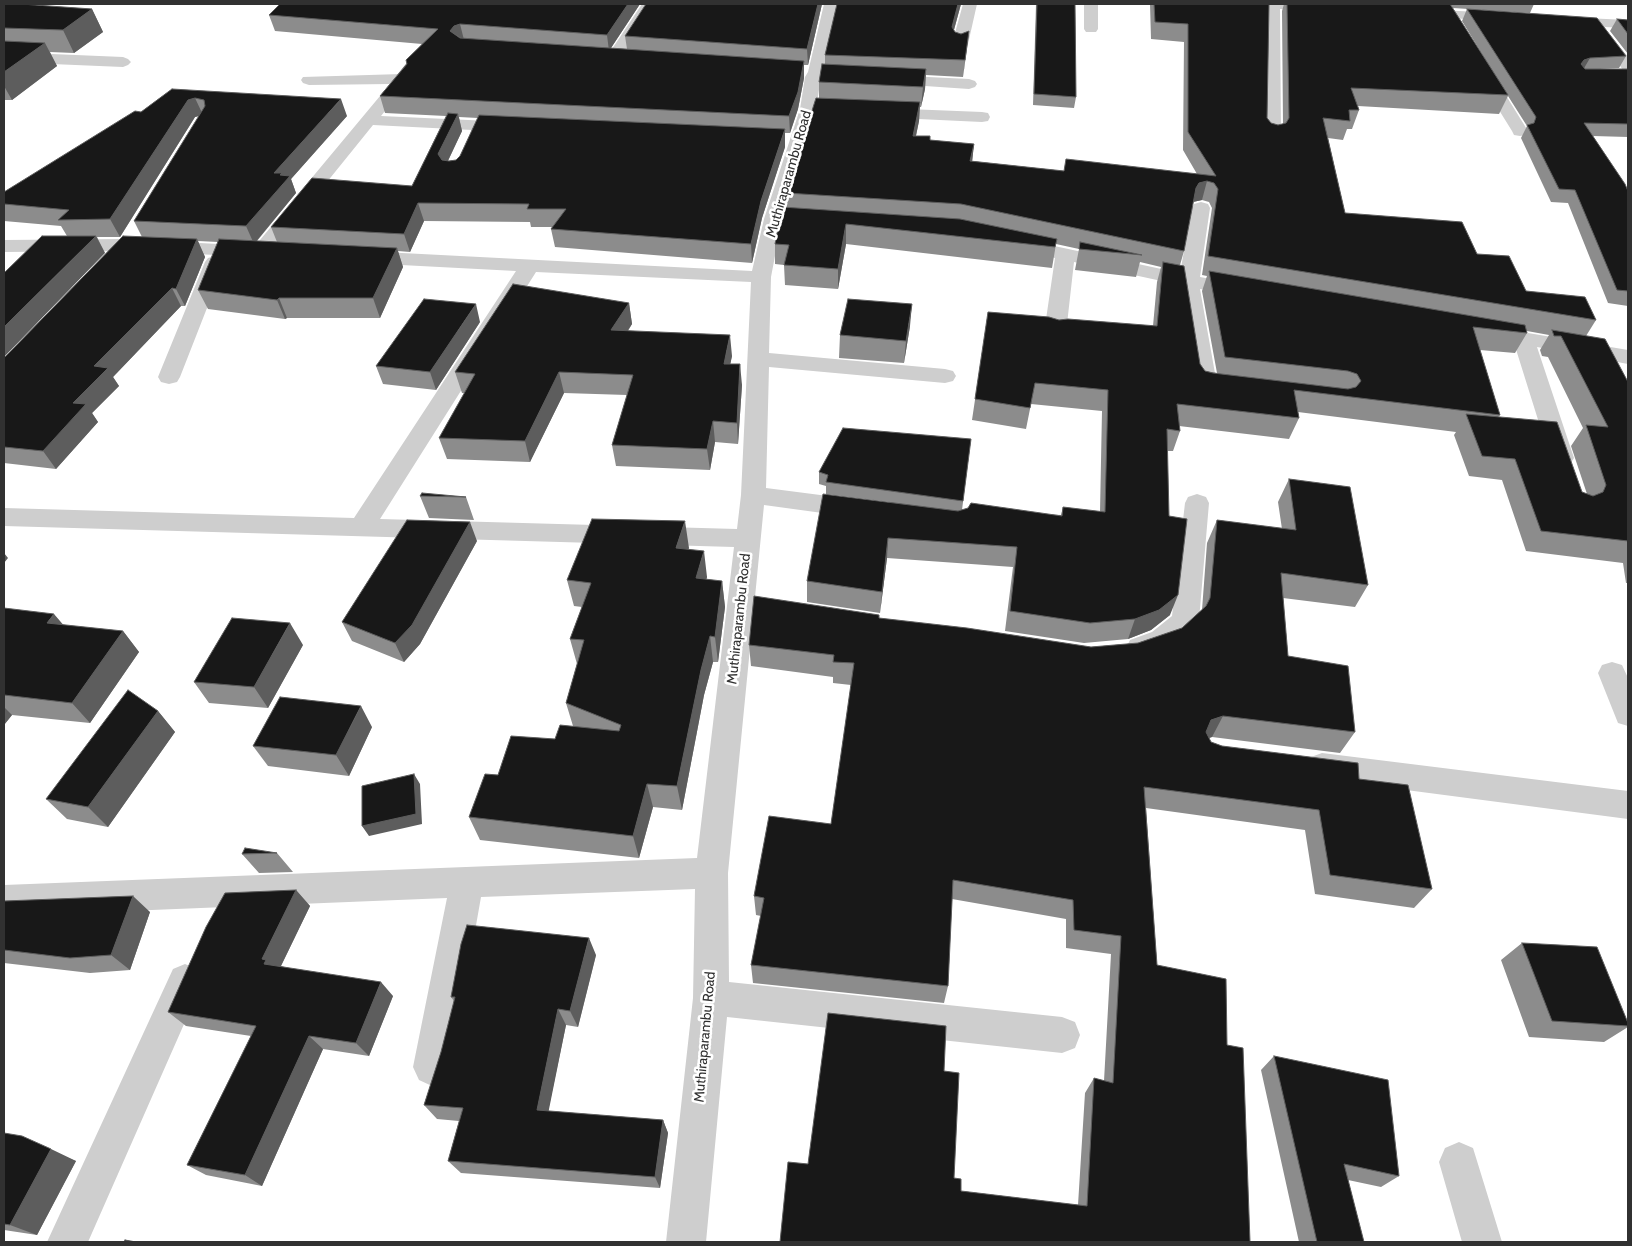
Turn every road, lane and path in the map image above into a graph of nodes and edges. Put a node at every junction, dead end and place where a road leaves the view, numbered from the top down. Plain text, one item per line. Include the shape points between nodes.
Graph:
1 (649, 4) edge
2 (831, 4) edge
3 (970, 4) edge
4 (1091, 4) edge
5 (1274, 4) edge
6 (1332, 7) edge
7 (1408, 12) edge
8 (1448, 14) junction
9 (1514, 18) edge
10 (1552, 20) edge
11 (1594, 22) junction
12 (1628, 24) edge
13 (1091, 29) dead end
14 (1458, 31) edge
15 (960, 44) edge
16 (1474, 56) edge
17 (4, 57) edge
18 (597, 57) edge
19 (614, 58) junction
20 (633, 60) edge
21 (123, 62) dead end
22 (1625, 73) edge
23 (872, 79) edge
24 (309, 80) dead end
25 (969, 84) dead end
26 (866, 112) edge
27 (982, 117) dead end
28 (370, 120) junction
29 (524, 128) edge
30 (1520, 131) dead end
31 (1272, 137) edge
32 (1201, 208) dead end
33 (132, 236) junction
34 (997, 239) edge
35 (4, 246) edge
36 (220, 249) junction
37 (261, 251) junction
38 (281, 252) edge
39 (1065, 254) junction
40 (341, 255) edge
41 (530, 265) junction
42 (107, 266) edge
43 (762, 276) junction
44 (1189, 281) junction
45 (1258, 293) edge
46 (1464, 328) edge
47 (1055, 333) edge
48 (1523, 338) junction
49 (1628, 357) edge
50 (757, 359) junction
51 (945, 376) dead end
52 (169, 377) dead end
53 (1244, 390) edge
54 (1568, 478) edge
55 (754, 495) junction
56 (1198, 503) dead end
57 (878, 512) edge
58 (4, 517) edge
59 (361, 528) junction
60 (748, 538) junction
61 (1112, 654) edge
62 (1612, 672) dead end
63 (1628, 714) edge
64 (1292, 762) edge
65 (1628, 805) edge
66 (712, 873) junction
67 (467, 883) junction
68 (225, 893) junction
69 (4, 900) edge
70 (711, 998) junction
71 (1062, 1036) dead end
72 (432, 1067) dead end
73 (1458, 1162) dead end
74 (67, 1242) edge
75 (686, 1242) edge
76 (1482, 1242) edge

1 - 19 street
2 - 43 street, Muthiraparambu Road via 815,74 818,110 788,140 781,219
3 - 15 street
4 - 13 street
5 - 6 street
5 - 31 street
7 - 8 street
8 - 9 street
8 - 14 street
10 - 11 street
11 - 12 street
11 - 22 street
16 - 30 street
17 - 21 street
18 - 19 street
19 - 20 street
23 - 25 street
24 - 28 street via 402,79
26 - 27 street
28 - 29 street via 472,133
28 - 37 street
32 - 44 street
33 - 35 street
33 - 36 street
33 - 42 street
34 - 39 street
36 - 37 street
36 - 52 street
37 - 38 street
39 - 44 street
39 - 47 street
40 - 41 street
41 - 43 street
41 - 59 street
43 - 50 street, Muthiraparambu Road
44 - 45 street
44 - 53 street via 1206,385
46 - 48 street
48 - 49 street
48 - 54 street
50 - 51 street
50 - 55 street, Muthiraparambu Road
55 - 57 street
55 - 60 street, Muthiraparambu Road
56 - 61 street via 1185,620 1162,640 1130,652
58 - 59 street
59 - 60 street
60 - 66 street, Muthiraparambu Road via 751,605
62 - 63 street
64 - 65 street
66 - 67 street
66 - 70 street, Muthiraparambu Road
67 - 68 street
67 - 72 street
68 - 69 street
68 - 74 street
70 - 71 street
70 - 75 street, Muthiraparambu Road
73 - 76 street

